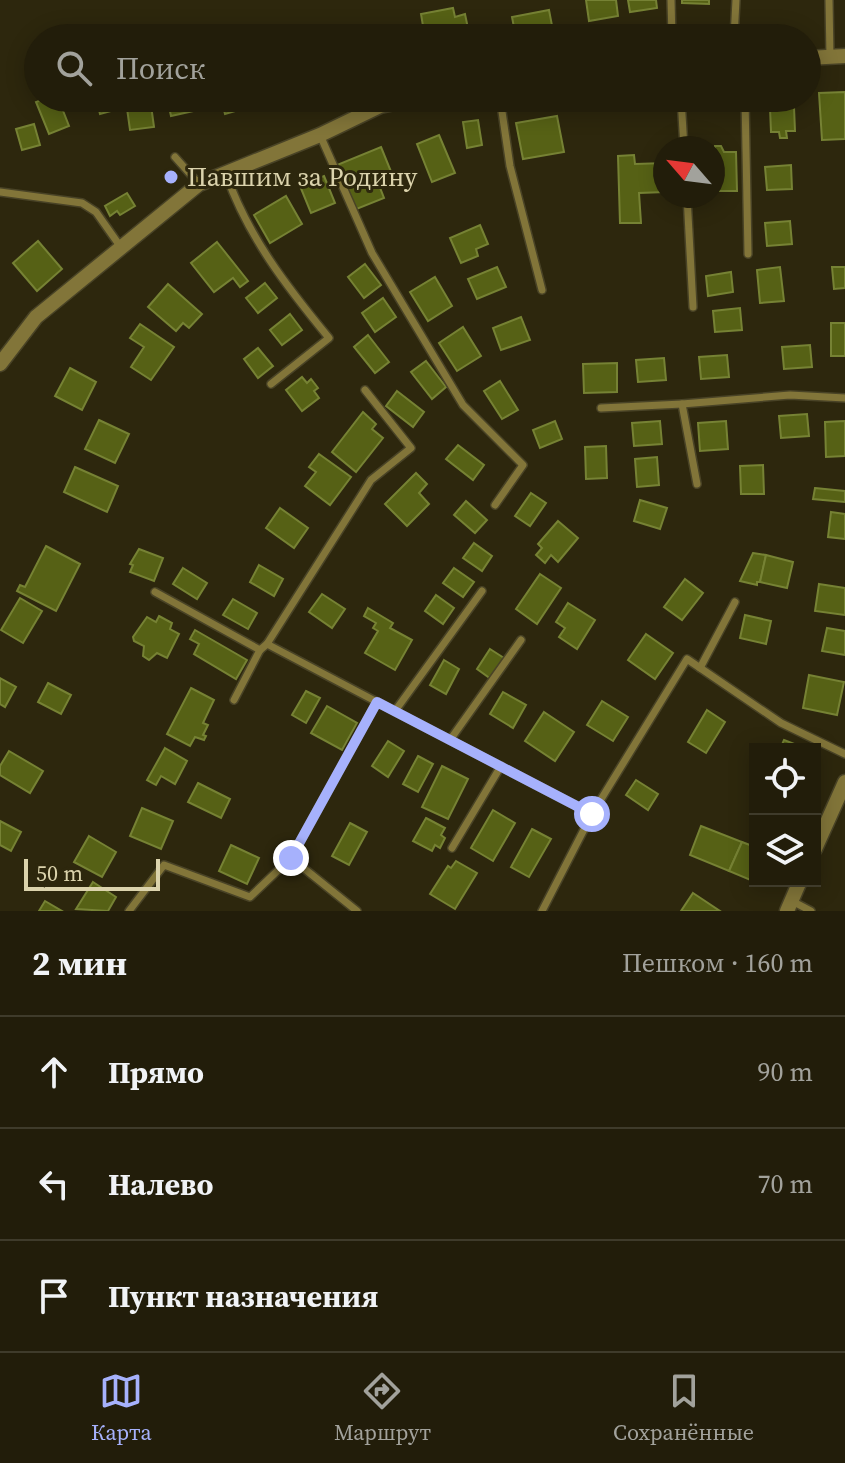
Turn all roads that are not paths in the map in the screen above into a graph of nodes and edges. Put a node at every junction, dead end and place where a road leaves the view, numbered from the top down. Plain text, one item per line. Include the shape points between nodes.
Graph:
1 (671, 0) edge
2 (736, 0) edge
3 (829, 0) edge
4 (672, 24) edge
5 (735, 24) edge
6 (838, 57) edge
7 (368, 112) edge
8 (502, 112) edge
9 (682, 112) edge
10 (745, 112) edge
11 (320, 135) junction
12 (683, 136) edge
13 (175, 157) dead end
14 (226, 174) junction
15 (199, 184) junction
16 (0, 192) edge
17 (688, 208) edge
18 (120, 246) junction
19 (748, 254) dead end
20 (542, 290) dead end
21 (693, 307) dead end
22 (0, 364) edge
23 (271, 384) dead end
24 (365, 390) dead end
25 (845, 398) edge
26 (682, 404) junction
27 (601, 408) dead end
28 (697, 484) dead end
29 (495, 505) dead end
30 (482, 591) dead end
31 (155, 592) dead end
32 (735, 602) dead end
33 (521, 640) dead end
34 (267, 644) junction
35 (260, 650) junction
36 (700, 668) junction
37 (234, 700) dead end
38 (377, 702) junction
39 (395, 711) junction
40 (450, 740) junction
41 (845, 754) edge
42 (501, 766) junction
43 (845, 782) edge
44 (592, 814) junction
45 (821, 836) edge
46 (452, 848) dead end
47 (291, 858) junction
48 (797, 887) edge
49 (789, 906) edge
50 (129, 911) edge
51 (357, 911) edge
52 (542, 911) edge
53 (811, 911) edge

1 - 4 lane
2 - 5 lane
3 - 6 lane
7 - 11 street
8 - 20 lane via 510,166
9 - 12 lane
10 - 19 lane
11 - 14 street
11 - 29 lane via 372,253 463,405 523,465
13 - 15 lane
14 - 15 street
14 - 23 lane via 238,208 273,268 329,338
15 - 18 street
16 - 18 lane via 82,203 96,212
17 - 21 lane
18 - 22 street via 36,317
24 - 34 lane via 411,448 371,480
25 - 26 lane via 790,395
26 - 27 lane
26 - 28 lane
30 - 39 lane
31 - 35 lane
32 - 36 lane
33 - 40 lane
34 - 35 lane
34 - 38 lane
35 - 37 lane
36 - 41 lane via 781,723
36 - 44 lane via 687,659
38 - 39 lane
38 - 47 lane
39 - 40 lane
40 - 42 lane
42 - 44 lane
42 - 46 lane
43 - 45 street
44 - 52 lane
47 - 50 lane via 250,897 164,865
47 - 51 lane
48 - 49 street
49 - 53 lane

